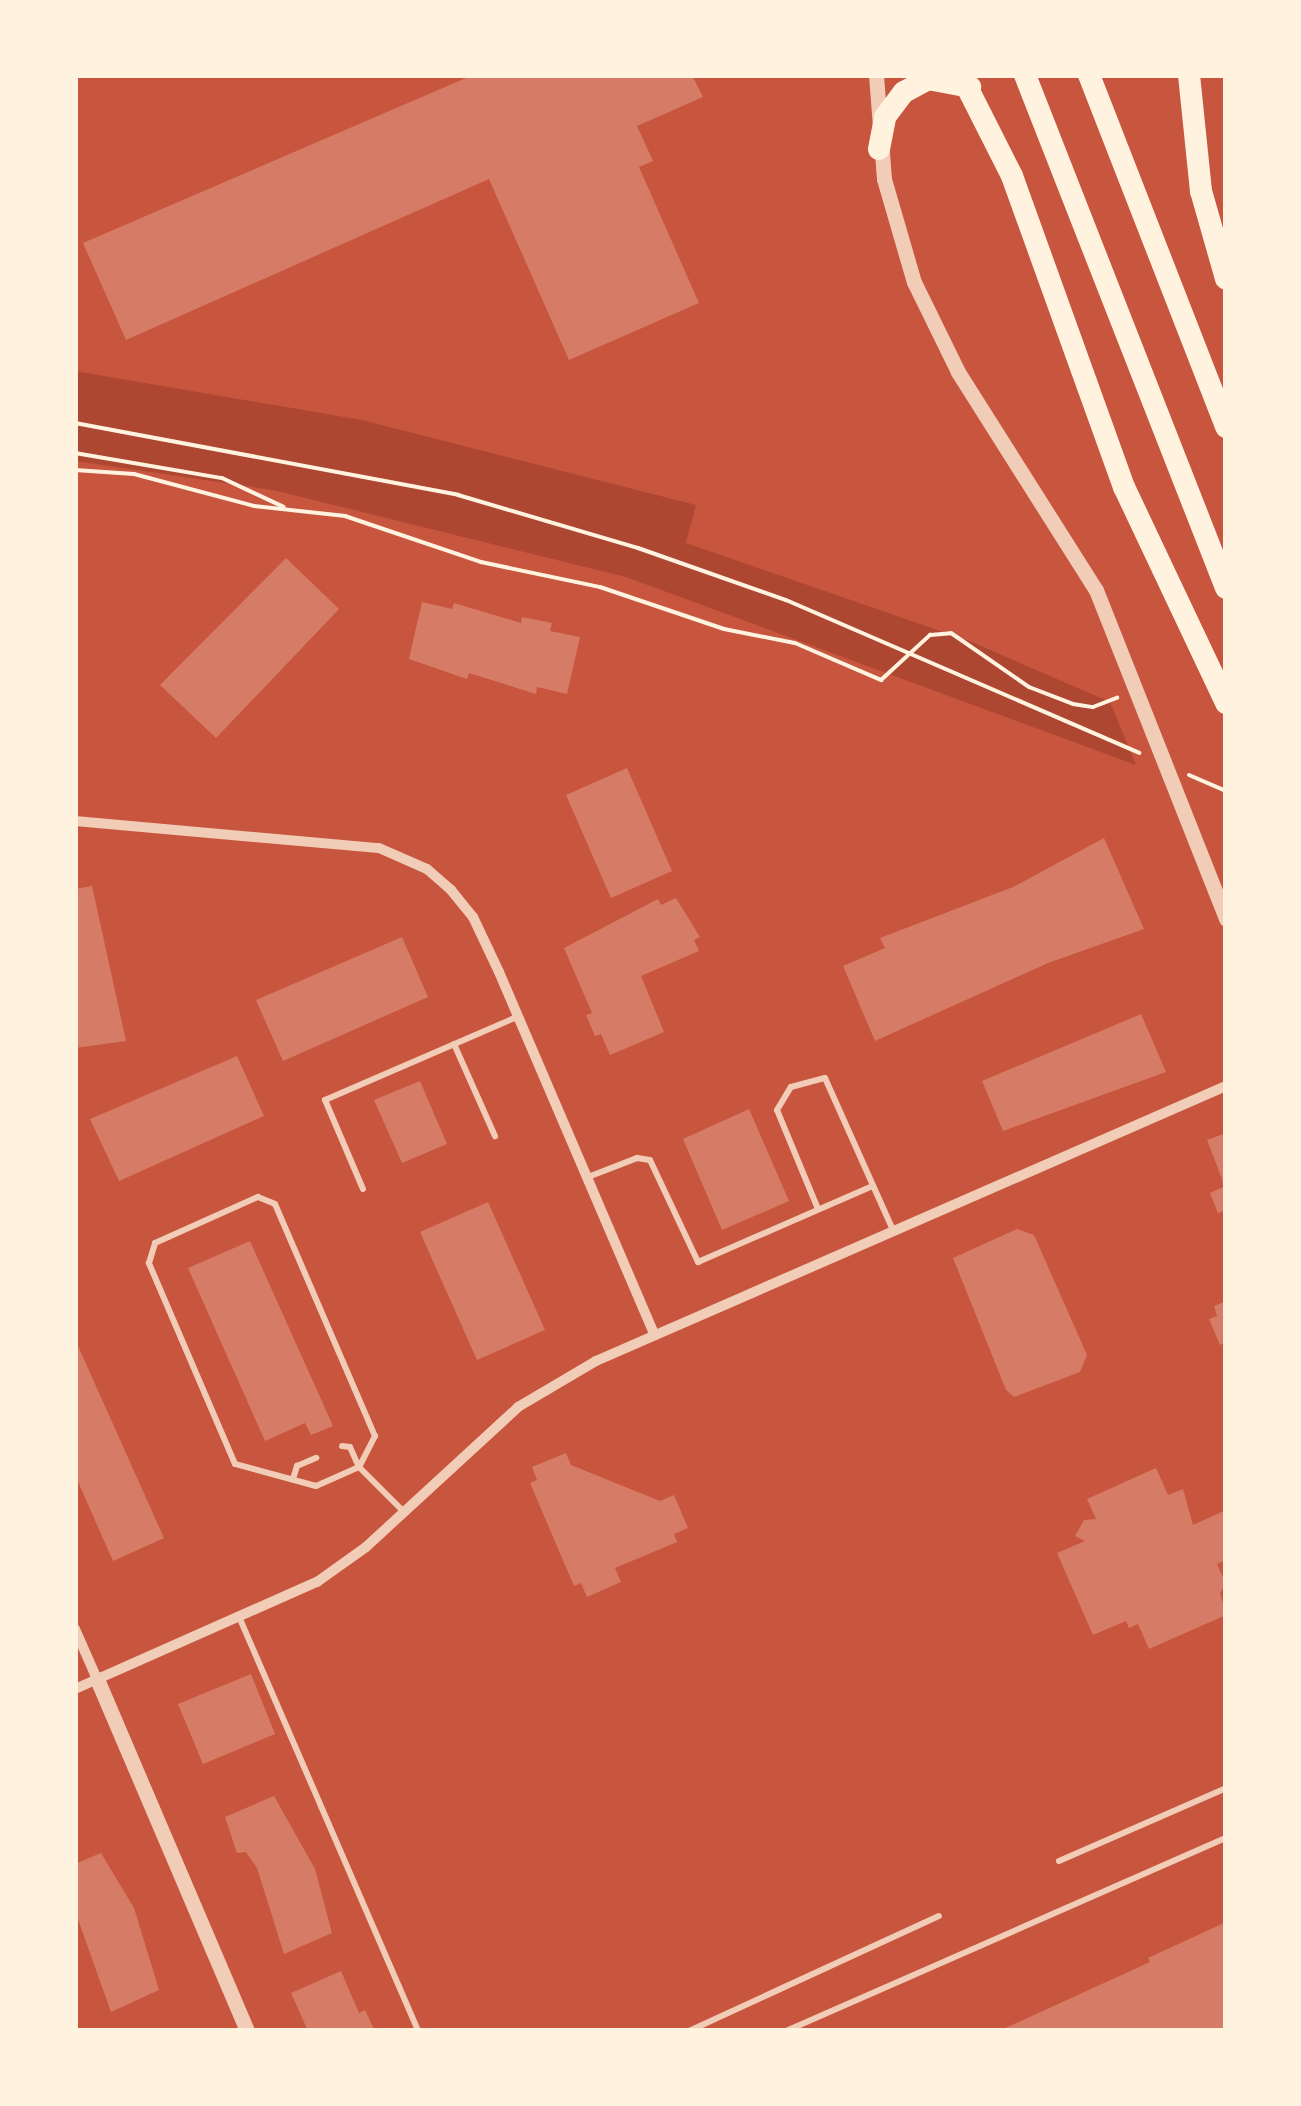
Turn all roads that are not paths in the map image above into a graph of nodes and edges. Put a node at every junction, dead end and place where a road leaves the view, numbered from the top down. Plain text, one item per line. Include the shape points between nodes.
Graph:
1 (1025, 75) edge
2 (1090, 75) edge
3 (1189, 75) edge
4 (873, 78) edge
5 (965, 81) edge
6 (879, 149) junction
7 (1226, 279) edge
8 (1226, 426) edge
9 (1226, 588) edge
10 (1226, 703) edge
11 (75, 820) edge
12 (1226, 918) edge
13 (518, 1016) junction
14 (454, 1044) junction
15 (1226, 1086) edge
16 (495, 1136) dead end
17 (587, 1178) junction
18 (873, 1186) junction
19 (363, 1188) dead end
20 (818, 1208) junction
21 (893, 1230) junction
22 (654, 1334) junction
23 (342, 1446) dead end
24 (316, 1458) dead end
25 (359, 1467) junction
26 (293, 1480) junction
27 (402, 1510) junction
28 (240, 1620) junction
29 (75, 1629) edge
30 (97, 1680) junction
31 (75, 1689) edge
32 (1226, 1788) edge
33 (1226, 1838) edge
34 (1059, 1862) dead end
35 (939, 1916) dead end
36 (247, 2031) edge
37 (418, 2031) edge
38 (689, 2031) edge
39 (786, 2031) edge

1 - 9 highway
2 - 8 highway
3 - 7 highway via 1201,191
4 - 6 street
5 - 6 highway via 928,78 904,92 885,117
5 - 10 highway via 1012,176 1124,487
6 - 12 street via 897,232 927,313 1096,590
11 - 13 street via 328,840 404,856 451,890 474,918
13 - 14 lane
13 - 17 street
14 - 16 lane
14 - 19 lane via 325,1100
15 - 21 street
17 - 20 lane via 637,1158 650,1160 698,1262
17 - 22 street
18 - 20 lane
18 - 20 lane via 833,1087 813,1078 791,1087 777,1110
18 - 21 lane
21 - 22 street
22 - 27 street via 518,1407
23 - 25 lane via 350,1447
24 - 26 lane via 297,1466
25 - 26 lane via 316,1486
25 - 26 lane via 376,1436 275,1204 258,1197 156,1243 150,1263 236,1464
25 - 27 lane
27 - 28 street via 317,1582
28 - 30 street
28 - 37 lane
29 - 30 street
30 - 31 street
30 - 36 street
32 - 34 lane
33 - 39 lane
35 - 38 lane

